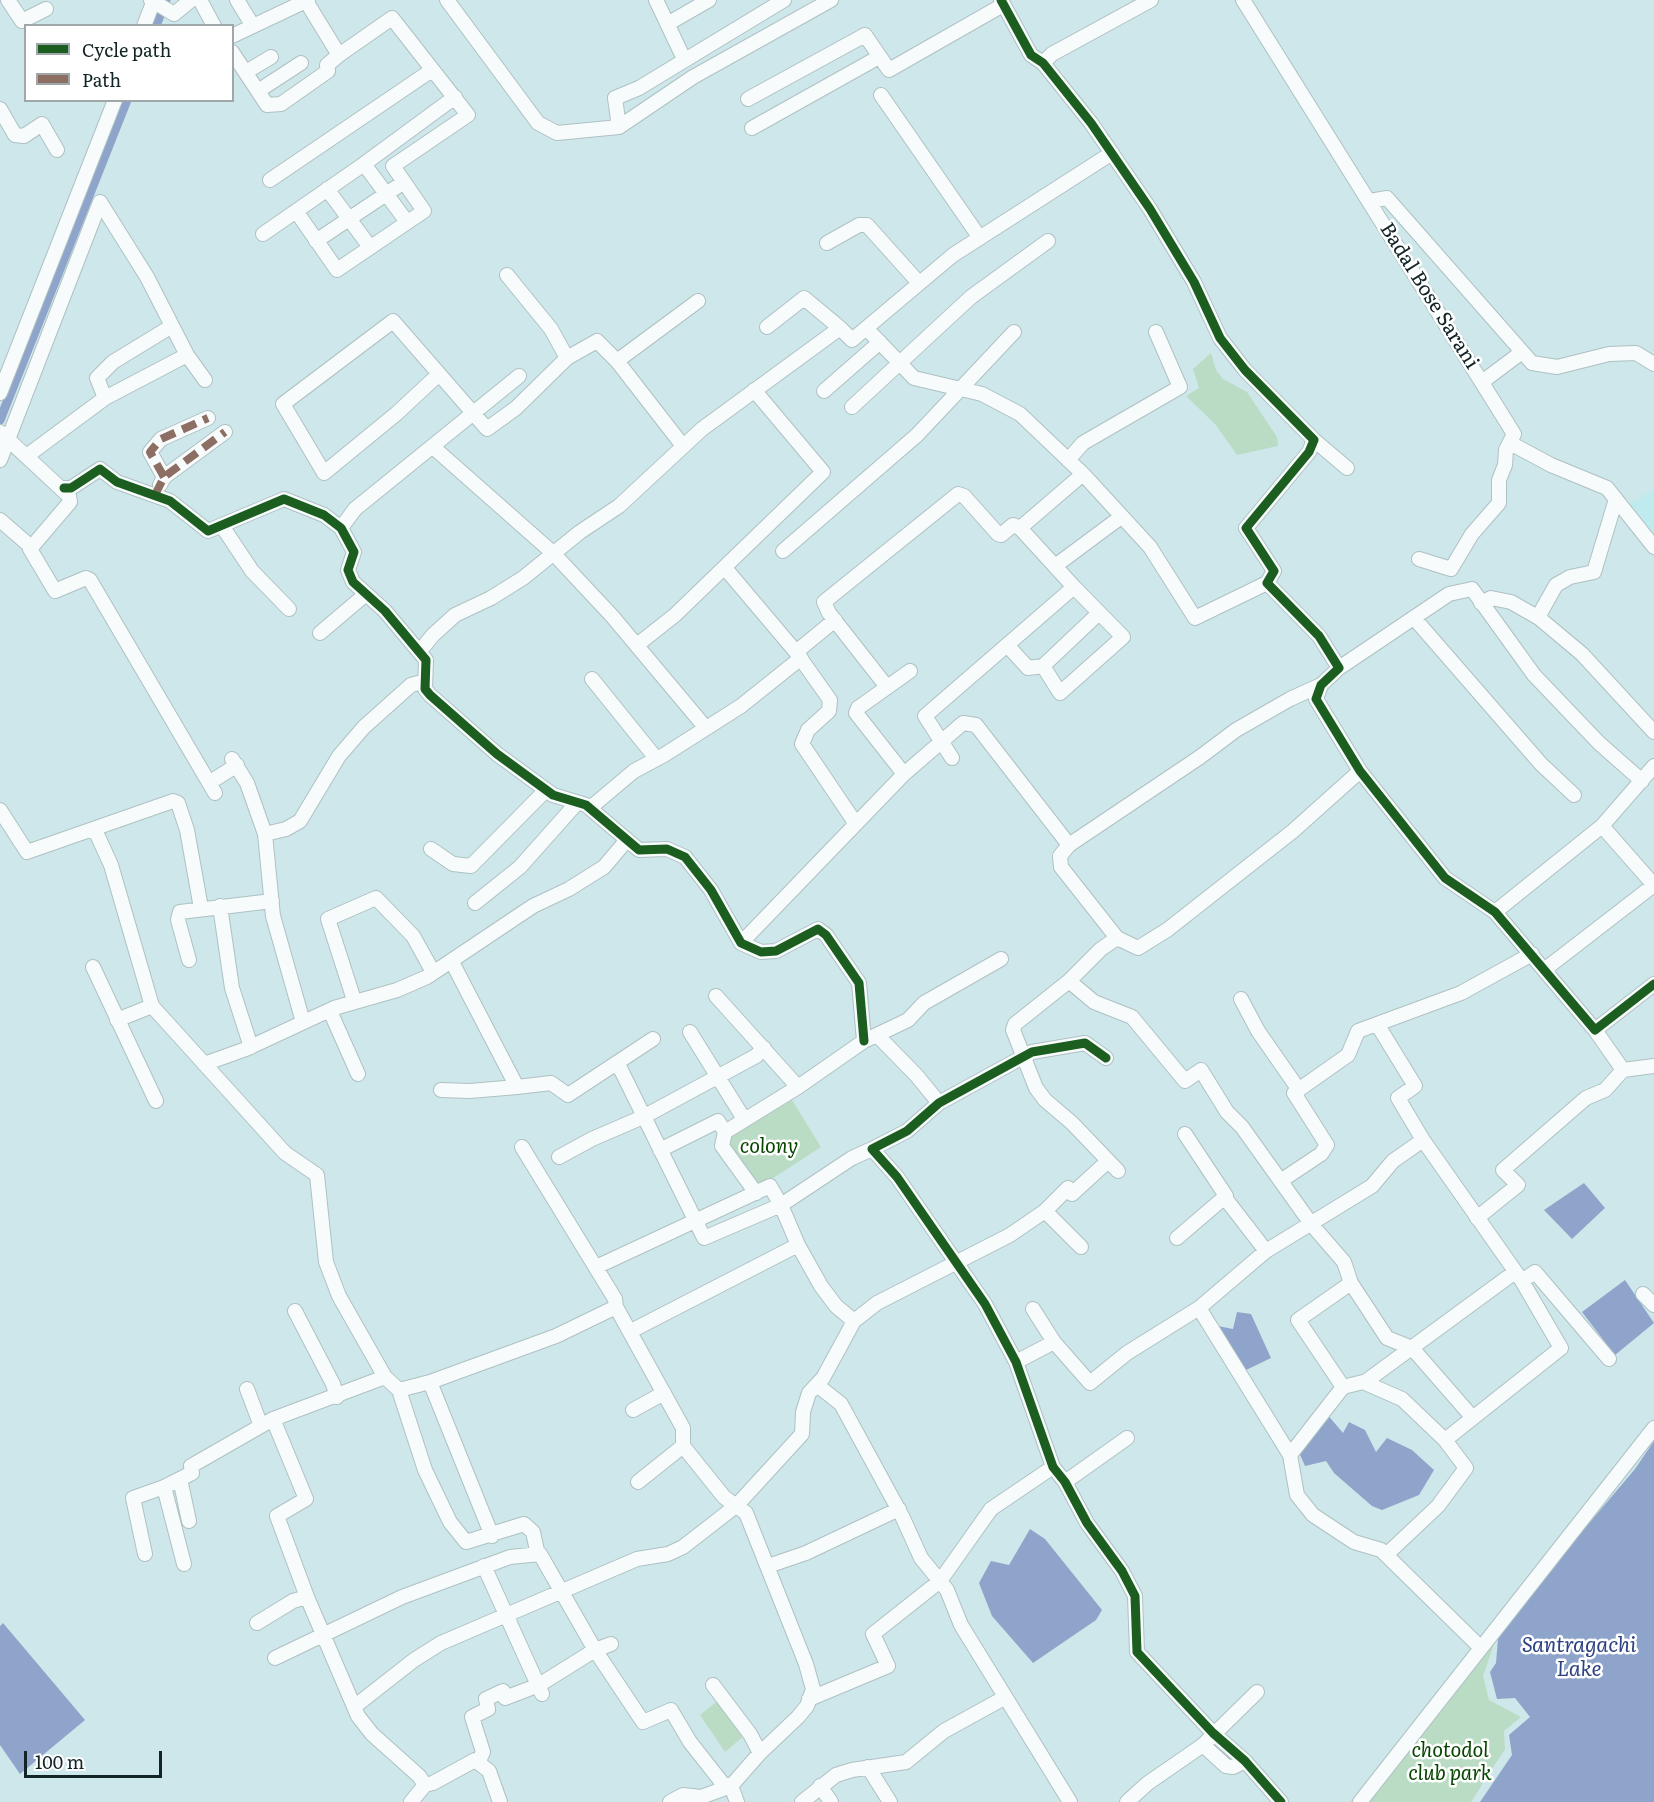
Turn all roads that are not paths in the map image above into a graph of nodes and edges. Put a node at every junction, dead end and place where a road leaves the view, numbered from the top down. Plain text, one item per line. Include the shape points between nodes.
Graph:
1 (7, 0) edge
2 (191, 0) edge
3 (200, 0) edge
4 (237, 0) edge
5 (273, 0) edge
6 (447, 0) edge
7 (656, 0) edge
8 (709, 0) edge
9 (784, 0) edge
10 (831, 0) edge
11 (1150, 0) edge
12 (1243, 0) edge
13 (153, 1) edge
14 (302, 1) edge
15 (0, 3) edge
16 (1002, 3) edge
17 (46, 9) dead end
18 (281, 13) junction
19 (669, 23) junction
20 (145, 24) edge
21 (213, 24) edge
22 (253, 26) junction
23 (234, 35) edge
24 (234, 55) edge
25 (339, 56) junction
26 (270, 57) dead end
27 (879, 57) junction
28 (684, 59) junction
29 (301, 63) dead end
30 (1043, 63) junction
31 (432, 70) junction
32 (246, 72) junction
33 (258, 91) junction
34 (881, 95) dead end
35 (455, 97) junction
36 (748, 99) dead end
37 (114, 102) edge
38 (0, 109) edge
39 (619, 127) junction
40 (752, 128) dead end
41 (57, 150) dead end
42 (1112, 153) junction
43 (364, 164) junction
44 (270, 180) dead end
45 (404, 182) junction
46 (327, 189) junction
47 (386, 195) junction
48 (1370, 201) junction
49 (296, 211) junction
50 (349, 219) junction
51 (407, 222) junction
52 (263, 234) dead end
53 (980, 238) junction
54 (316, 241) junction
55 (1048, 241) dead end
56 (827, 243) dead end
57 (370, 247) junction
58 (507, 275) dead end
59 (919, 283) junction
60 (698, 301) dead end
61 (172, 326) junction
62 (767, 327) dead end
63 (840, 328) junction
64 (866, 328) junction
65 (1014, 332) dead end
66 (1156, 332) dead end
67 (880, 342) junction
68 (1522, 352) junction
69 (187, 355) junction
70 (567, 358) junction
71 (617, 361) junction
72 (899, 362) junction
73 (1654, 364) edge
74 (438, 375) junction
75 (519, 376) dead end
76 (206, 380) dead end
77 (1482, 382) junction
78 (962, 389) junction
79 (754, 390) junction
80 (824, 391) dead end
81 (0, 393) edge
82 (105, 398) junction
83 (852, 407) dead end
84 (473, 414) junction
85 (208, 418) dead end
86 (225, 432) dead end
87 (5, 436) edge
88 (1314, 440) junction
89 (1510, 442) junction
90 (683, 446) junction
91 (433, 447) junction
92 (28, 455) junction
93 (0, 460) edge
94 (1068, 460) junction
95 (1347, 468) dead end
96 (1083, 474) junction
97 (164, 477) junction
98 (63, 488) junction
99 (155, 495) junction
100 (1616, 500) junction
101 (1121, 517) junction
102 (0, 520) edge
103 (222, 526) junction
104 (341, 528) junction
105 (1020, 528) junction
106 (30, 546) junction
107 (1654, 547) edge
108 (783, 551) dead end
109 (553, 553) junction
110 (1419, 559) dead end
111 (1055, 566) junction
112 (725, 568) junction
113 (1266, 583) junction
114 (1074, 587) junction
115 (366, 594) junction
116 (1481, 603) junction
117 (289, 609) dead end
118 (1099, 613) junction
119 (1538, 617) junction
120 (1414, 618) junction
121 (835, 620) junction
122 (320, 633) dead end
123 (637, 645) junction
124 (1007, 645) junction
125 (420, 651) junction
126 (799, 655) junction
127 (1043, 666) junction
128 (1339, 668) junction
129 (910, 671) dead end
130 (592, 679) dead end
131 (425, 681) junction
132 (1321, 685) junction
133 (887, 687) junction
134 (705, 727) junction
135 (1654, 732) edge
136 (942, 741) junction
137 (655, 757) junction
138 (952, 758) dead end
139 (1654, 766) edge
140 (1360, 771) junction
141 (904, 774) junction
142 (1642, 781) junction
143 (546, 790) junction
144 (1574, 795) dead end
145 (576, 804) junction
146 (590, 808) junction
147 (0, 810) edge
148 (856, 824) junction
149 (1602, 826) junction
150 (95, 830) junction
151 (265, 834) junction
152 (626, 841) junction
153 (1069, 845) junction
154 (431, 849) dead end
155 (1654, 885) edge
156 (272, 901) junction
157 (475, 903) dead end
158 (220, 906) junction
159 (201, 908) junction
160 (1495, 912) junction
161 (1118, 938) junction
162 (741, 943) junction
163 (1532, 954) junction
164 (1001, 959) dead end
165 (189, 960) dead end
166 (452, 962) junction
167 (93, 967) dead end
168 (1544, 970) junction
169 (433, 972) junction
170 (1069, 981) junction
171 (1654, 984) edge
172 (716, 996) dead end
173 (1241, 999) dead end
174 (354, 1000) junction
175 (152, 1006) junction
176 (330, 1011) junction
177 (117, 1020) junction
178 (303, 1022) junction
179 (1377, 1024) junction
180 (1595, 1030) junction
181 (690, 1032) dead end
182 (877, 1035) junction
183 (653, 1039) dead end
184 (864, 1041) junction
185 (251, 1047) junction
186 (764, 1048) junction
187 (1024, 1056) junction
188 (1106, 1058) dead end
189 (204, 1064) junction
190 (615, 1064) junction
191 (1654, 1066) edge
192 (1623, 1070) junction
193 (358, 1074) dead end
194 (717, 1077) junction
195 (517, 1087) junction
196 (798, 1087) junction
197 (441, 1090) dead end
198 (1299, 1090) junction
199 (156, 1101) dead end
200 (939, 1103) junction
201 (643, 1117) junction
202 (744, 1119) junction
203 (726, 1132) junction
204 (1185, 1134) dead end
205 (1423, 1140) junction
206 (522, 1147) dead end
207 (872, 1149) junction
208 (660, 1150) junction
209 (559, 1157) dead end
210 (1282, 1180) junction
211 (756, 1192) junction
212 (1225, 1198) junction
213 (781, 1204) junction
214 (1045, 1211) junction
215 (1477, 1218) junction
216 (694, 1221) junction
217 (1312, 1225) junction
218 (1177, 1238) dead end
219 (798, 1245) junction
220 (1081, 1247) dead end
221 (1266, 1251) junction
222 (957, 1263) junction
223 (596, 1267) junction
224 (1519, 1276) junction
225 (1350, 1283) junction
226 (1643, 1293) dead end
227 (1654, 1305) edge
228 (616, 1307) junction
229 (1199, 1308) junction
230 (1033, 1309) dead end
231 (295, 1311) dead end
232 (854, 1321) junction
233 (631, 1331) junction
234 (1054, 1342) junction
235 (1412, 1348) junction
236 (1609, 1359) dead end
237 (1016, 1362) junction
238 (385, 1377) junction
239 (430, 1382) junction
240 (1365, 1382) junction
241 (817, 1384) junction
242 (1343, 1387) junction
243 (247, 1389) dead end
244 (399, 1390) junction
245 (664, 1393) junction
246 (337, 1397) junction
247 (633, 1410) dead end
248 (1473, 1418) junction
249 (267, 1423) junction
250 (1654, 1428) edge
251 (1127, 1438) dead end
252 (1445, 1440) junction
253 (683, 1446) junction
254 (1290, 1455) junction
255 (1053, 1467) junction
256 (180, 1479) junction
257 (638, 1482) dead end
258 (1065, 1482) junction
259 (164, 1487) junction
260 (738, 1505) junction
261 (898, 1509) junction
262 (189, 1521) dead end
263 (492, 1536) junction
264 (145, 1554) dead end
265 (538, 1555) junction
266 (1386, 1555) junction
267 (184, 1564) dead end
268 (484, 1566) junction
269 (768, 1566) junction
270 (940, 1581) junction
271 (560, 1592) junction
272 (307, 1597) junction
273 (508, 1615) junction
274 (257, 1623) dead end
275 (324, 1634) junction
276 (611, 1644) dead end
277 (1480, 1647) junction
278 (595, 1650) junction
279 (275, 1658) dead end
280 (713, 1685) dead end
281 (541, 1689) junction
282 (1257, 1692) dead end
283 (1004, 1698) junction
284 (809, 1699) junction
285 (354, 1707) junction
286 (1213, 1733) junction
287 (1203, 1745) junction
288 (760, 1753) junction
289 (1245, 1761) junction
290 (478, 1762) junction
291 (868, 1767) junction
292 (425, 1785) junction
293 (731, 1786) junction
294 (820, 1786) junction
295 (411, 1802) edge
296 (500, 1802) edge
297 (670, 1802) edge
298 (737, 1802) edge
299 (802, 1802) edge
300 (831, 1802) edge
301 (890, 1802) edge
302 (1070, 1802) edge
303 (1127, 1802) edge
304 (1281, 1802) edge
305 (1360, 1802) edge

1 - 15 street
1 - 17 street via 22,21
2 - 13 street via 174,14
3 - 21 street
4 - 22 street
5 - 18 street
6 - 39 street via 538,123 556,133
7 - 19 street
8 - 19 street
9 - 28 street
10 - 39 street via 693,77
11 - 30 street via 1052,54
12 - 48 street, Badal Bose Sarani
13 - 20 street
14 - 18 street
14 - 25 street
16 - 27 street via 889,70
16 - 30 street via 1031,55
18 - 22 street
19 - 28 street
22 - 23 street
24 - 32 street
25 - 31 street via 392,18
25 - 33 street via 327,65 328,71 281,104 267,105
26 - 32 street
27 - 36 street via 865,35
27 - 40 street
28 - 39 street via 639,88 615,98
29 - 33 street
30 - 42 street
31 - 35 street
31 - 44 street
32 - 33 street
34 - 53 street
35 - 43 street
35 - 45 street via 468,115 393,166
37 - 81 street
38 - 41 street via 15,135 24,136 42,124
42 - 53 street
42 - 88 street via 1194,282 1220,338 1245,370
43 - 46 street
43 - 47 street
45 - 47 street
45 - 51 street via 424,211
46 - 49 street
46 - 50 street
47 - 50 street
47 - 51 street
48 - 68 street via 1387,198
48 - 77 street, Badal Bose Sarani
49 - 52 street
49 - 54 street
50 - 54 street
50 - 57 street
51 - 57 street
53 - 59 street
54 - 57 street via 337,270
55 - 72 street via 971,297
56 - 59 street via 859,225 867,225
58 - 70 street via 552,329
59 - 64 street
60 - 71 street
61 - 69 street
61 - 82 street via 113,362 97,378
61 - 87 street via 100,202
62 - 63 street via 804,298
63 - 64 street via 852,340
63 - 79 street
64 - 67 street
65 - 78 street
66 - 94 street via 1180,387 1083,443
67 - 72 street
67 - 80 street
68 - 73 street via 1532,363 1557,367 1609,354 1636,353
68 - 77 street
69 - 76 street
69 - 82 street
70 - 71 street via 597,341
70 - 84 street via 516,408 487,429
71 - 90 street
72 - 78 street via 914,378
72 - 83 street
74 - 74 street via 324,473 283,404 393,321
74 - 84 street
75 - 84 street
77 - 89 street, Badal Bose Sarani via 1514,435
78 - 94 street via 982,394 1020,414
78 - 108 street via 917,435
79 - 90 street
79 - 112 street via 823,472
82 - 92 street
84 - 91 street
85 - 97 street via 161,439 150,452
86 - 97 street
87 - 92 street
87 - 93 street
88 - 95 street
88 - 113 street via 1309,452 1246,528 1274,571
89 - 100 street via 1551,465 1607,488
89 - 110 street via 1499,480 1499,503 1472,534 1451,568
90 - 109 street via 619,506
91 - 104 street via 355,509
91 - 109 street
92 - 98 street
94 - 96 street
96 - 101 street
96 - 105 street
97 - 99 street
98 - 99 street via 71,488 100,469 117,482
98 - 106 street via 70,502
99 - 103 street via 170,501 208,531
100 - 107 street
100 - 119 street via 1594,572 1569,577 1556,585
101 - 111 street
101 - 113 street via 1150,547 1196,618
102 - 106 street
103 - 104 street via 284,499 324,515
103 - 117 street via 252,571
104 - 115 street via 354,552 349,575
105 - 111 street
105 - 121 street via 1013,525 998,534 964,496 955,495 824,602
106 - 151 street via 55,591 86,578 90,580 212,788 235,762
109 - 123 street
109 - 125 street via 523,578 455,615
111 - 114 street
112 - 123 street
112 - 126 street
113 - 128 street via 1319,636
114 - 118 street
114 - 124 street
115 - 122 street
115 - 125 street
116 - 119 street via 1491,598 1511,602
116 - 120 street via 1472,589 1449,594
116 - 142 street via 1534,675 1599,743
118 - 127 street
118 - 127 street via 1123,638 1060,693
119 - 135 street via 1582,654
120 - 128 street
120 - 144 street via 1541,764
121 - 126 street
121 - 133 street
123 - 134 street
124 - 127 street via 1028,668
124 - 136 street via 925,716
125 - 131 street via 427,663
126 - 134 street via 741,706
126 - 148 street via 831,705 808,730 803,748
128 - 132 street
129 - 133 street
130 - 137 street
131 - 143 street via 425,689 456,719
131 - 151 street via 411,685 364,727 339,756 300,821 286,830
132 - 140 street via 1316,699
132 - 153 street via 1236,730
133 - 141 street via 856,713
134 - 137 street
136 - 138 street
136 - 141 street
136 - 153 street via 963,723 976,725
137 - 146 street
139 - 142 street
140 - 160 street via 1445,878
140 - 161 street via 1293,831 1167,930 1138,948
141 - 148 street
142 - 149 street
143 - 145 street
143 - 154 street via 471,866 453,864
145 - 146 street
145 - 157 street via 520,867
146 - 152 street
147 - 150 street via 27,852
148 - 162 street
149 - 155 street
149 - 160 street
150 - 159 street via 178,802
150 - 175 street via 111,865
151 - 156 street
152 - 162 street via 644,851 667,849 685,857 711,890
152 - 166 street via 604,867 569,890 533,906
153 - 161 street via 1060,856 1061,867
155 - 168 street
156 - 158 street
156 - 178 street
158 - 159 street
158 - 185 street via 232,988
159 - 165 street via 180,912 178,920
160 - 163 street
161 - 170 street via 1101,948
162 - 184 street via 761,952 776,951 818,929 860,983
163 - 168 street
163 - 179 street via 1461,993
164 - 182 street via 924,1004 908,1020
166 - 169 street
166 - 195 street
167 - 177 street
168 - 180 street
169 - 174 street via 397,990
169 - 174 street via 412,936 376,898 328,919
170 - 187 street via 1016,1024 1013,1030
170 - 210 street via 1094,1002 1132,1017 1185,1081 1201,1070 1227,1112
171 - 180 street
172 - 186 street
173 - 198 street
174 - 176 street
175 - 177 street
175 - 189 street
176 - 178 street
176 - 193 street
177 - 199 street
178 - 185 street
179 - 198 street via 1358,1031 1348,1055
179 - 205 street via 1414,1086 1398,1098
180 - 192 street
181 - 194 street
182 - 184 street
182 - 200 street
183 - 190 street
184 - 196 street
185 - 189 street
186 - 194 street
186 - 196 street
187 - 188 street via 1085,1043
187 - 200 street
187 - 214 street via 1045,1100 1113,1166 1072,1194 1068,1188
189 - 238 street via 285,1153 317,1175 326,1262 339,1296
190 - 195 street via 568,1095 551,1083
190 - 201 street
191 - 192 street
192 - 215 street via 1605,1090 1586,1098 1503,1170 1518,1185
194 - 201 street
194 - 202 street
195 - 197 street
196 - 202 street
198 - 210 street via 1294,1093 1327,1145 1326,1150
200 - 207 street via 907,1131
201 - 208 street
201 - 209 street
202 - 203 street
203 - 208 street via 718,1121
203 - 211 street via 722,1146
204 - 212 street via 1224,1190
205 - 215 street
205 - 217 street via 1393,1161 1372,1186
206 - 223 street
207 - 213 street
207 - 222 street via 897,1177
208 - 216 street
210 - 217 street
211 - 213 street via 770,1186
211 - 216 street
212 - 218 street
212 - 221 street
213 - 216 street via 704,1238
213 - 219 street
214 - 220 street
214 - 222 street via 1010,1236
215 - 224 street
216 - 223 street
217 - 221 street
217 - 225 street via 1344,1262
219 - 232 street via 821,1286
219 - 233 street
221 - 229 street
222 - 232 street via 877,1303
222 - 237 street via 985,1304
223 - 228 street
224 - 235 street
224 - 236 street via 1535,1272
224 - 248 street via 1561,1348
225 - 235 street via 1387,1338
225 - 242 street via 1298,1320
226 - 227 street
228 - 233 street
228 - 239 street via 556,1336
229 - 234 street via 1126,1353 1090,1383
229 - 254 street
230 - 234 street
231 - 246 street
232 - 241 street
233 - 245 street
234 - 237 street
235 - 240 street
235 - 248 street
237 - 255 street
238 - 244 street
238 - 246 street
239 - 244 street
239 - 263 street
240 - 242 street
240 - 252 street via 1402,1399
241 - 260 street via 809,1393 803,1412 802,1434
241 - 261 street via 841,1404
242 - 254 street
243 - 249 street
244 - 263 street via 425,1470 450,1522 466,1542
245 - 247 street
245 - 253 street via 683,1428
246 - 249 street
248 - 252 street
249 - 256 street via 191,1466 192,1473
249 - 272 street via 306,1499 277,1516
250 - 277 street
251 - 258 street
252 - 266 street via 1466,1468 1438,1506
253 - 257 street
253 - 260 street via 724,1497
254 - 266 street via 1297,1495 1313,1515 1354,1542
255 - 258 street
255 - 270 street via 991,1509
256 - 259 street
256 - 262 street
258 - 286 street via 1135,1596 1137,1652
259 - 264 street via 133,1498
259 - 267 street
260 - 269 street via 746,1513
260 - 271 street via 683,1547 637,1559
261 - 269 street
261 - 270 street via 921,1558
263 - 265 street via 524,1524 533,1532
265 - 268 street via 510,1557
265 - 271 street
266 - 277 street
268 - 273 street
268 - 275 street via 402,1597
269 - 284 street via 806,1664 813,1689
270 - 283 street
270 - 284 street via 873,1634 888,1666
271 - 273 street
271 - 278 street
272 - 274 street
272 - 275 street
273 - 281 street
273 - 285 street via 441,1643
275 - 279 street
275 - 285 street
276 - 278 street
277 - 305 street
278 - 281 street
278 - 293 street via 643,1722 671,1710 723,1784
280 - 288 street
281 - 290 street via 505,1698 503,1691 486,1699 488,1709 472,1717 483,1752
282 - 286 street
283 - 291 street via 944,1731 906,1762
283 - 302 street
284 - 288 street via 798,1717
285 - 292 street via 372,1734
286 - 287 street
286 - 289 street
287 - 289 street via 1226,1766
287 - 303 street
288 - 293 street
289 - 304 street
290 - 292 street via 475,1760
290 - 296 street via 489,1771
291 - 294 street via 836,1775
291 - 301 street
292 - 295 street
293 - 297 street via 701,1797 683,1795
293 - 298 street
294 - 299 street
294 - 300 street

